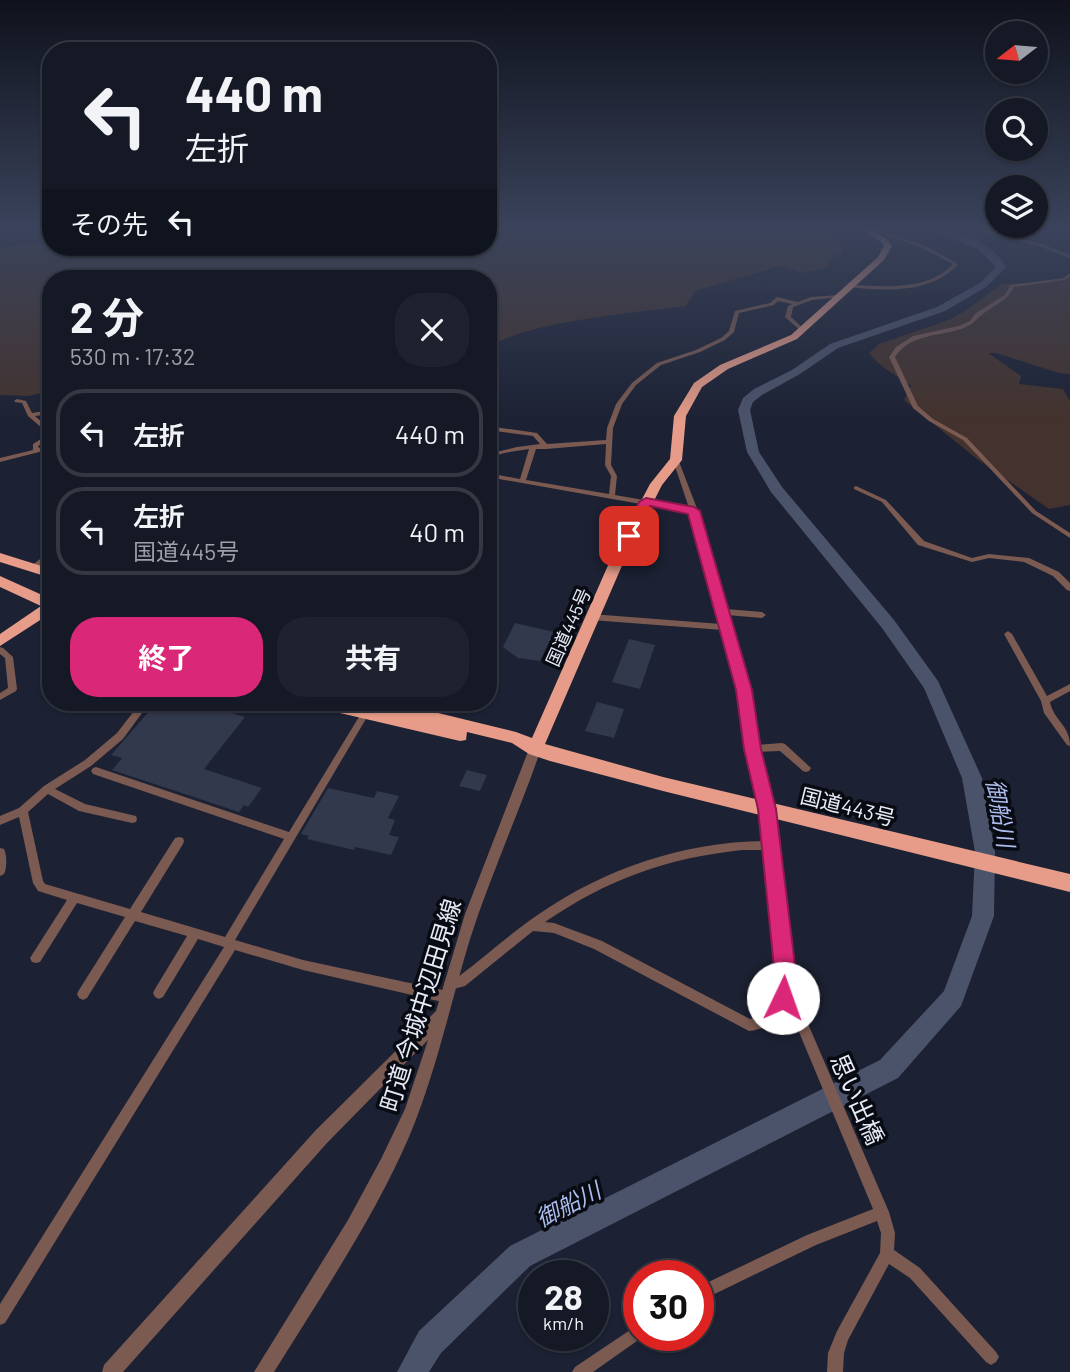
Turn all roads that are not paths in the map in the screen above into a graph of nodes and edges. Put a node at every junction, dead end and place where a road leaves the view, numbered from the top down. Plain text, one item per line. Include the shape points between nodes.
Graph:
1 (1008, 294) edge
2 (839, 296) joint
3 (796, 303) junction
4 (802, 330) junction
5 (17, 401) dead end
6 (42, 413) edge
7 (30, 415) junction
8 (42, 426) edge
9 (497, 429) edge
10 (42, 441) edge
11 (610, 441) junction
12 (586, 446) junction
13 (546, 447) junction
14 (533, 448) junction
15 (42, 449) edge
16 (36, 451) junction
17 (497, 453) edge
18 (609, 453) junction
19 (0, 460) edge
20 (676, 460) junction
21 (497, 477) edge
22 (523, 481) junction
23 (856, 488) dead end
24 (612, 495) junction
25 (646, 502) junction
26 (694, 511) junction
27 (1070, 536) edge
28 (0, 558) edge
29 (42, 562) edge
30 (34, 568) junction
31 (42, 571) edge
32 (0, 581) edge
33 (1069, 584) edge
34 (42, 602) edge
35 (42, 612) edge
36 (723, 612) junction
37 (762, 615) dead end
38 (591, 617) junction
39 (42, 623) edge
40 (727, 626) junction
41 (1008, 634) dead end
42 (0, 641) edge
43 (0, 649) edge
44 (1068, 690) edge
45 (0, 696) edge
46 (1045, 701) junction
47 (139, 711) edge
48 (365, 711) edge
49 (392, 711) edge
50 (1070, 742) edge
51 (535, 749) junction
52 (752, 749) junction
53 (806, 768) dead end
54 (96, 771) dead end
55 (47, 789) junction
56 (767, 809) junction
57 (23, 811) junction
58 (132, 819) dead end
59 (0, 821) edge
60 (289, 836) junction
61 (179, 841) dead end
62 (771, 845) junction
63 (0, 852) edge
64 (0, 871) edge
65 (1070, 883) edge
66 (74, 898) junction
67 (133, 915) junction
68 (532, 926) junction
69 (195, 933) junction
70 (230, 944) junction
71 (36, 958) dead end
72 (785, 976) junction
73 (448, 991) junction
74 (159, 993) dead end
75 (83, 995) dead end
76 (443, 1015) junction
77 (880, 1207) junction
78 (887, 1254) junction
79 (714, 1287) edge
80 (0, 1318) edge
81 (623, 1342) edge
82 (990, 1357) dead end
83 (111, 1372) edge
84 (263, 1372) edge
85 (580, 1372) edge
86 (835, 1372) edge

1 - 27 street via 972,322 915,337 892,357 915,407 965,439 1015,495
2 - 3 street
2 - 4 highway
3 - 4 street via 788,317
3 - 11 street via 777,299 737,312 731,332 723,339 650,370 619,404 611,420
4 - 20 highway via 777,346 724,367 698,386 680,416
5 - 7 street via 25,403
6 - 7 street
7 - 8 street
9 - 13 street via 536,434
10 - 16 street via 35,445
11 - 12 street
11 - 18 street
12 - 13 street
12 - 18 street
13 - 14 street
14 - 17 street
14 - 22 street
15 - 16 street
16 - 19 street
18 - 24 street
20 - 25 highway, 国道445号
20 - 26 street
21 - 22 street
22 - 24 street
23 - 33 street via 884,501 921,543 972,559 1026,560
24 - 25 street
25 - 26 street
25 - 38 highway, 国道445号
26 - 36 street
28 - 30 highway
29 - 30 street
30 - 31 highway
32 - 34 highway
35 - 42 highway
36 - 37 street
36 - 40 street
38 - 40 street
38 - 51 highway, 国道445号
39 - 43 highway
40 - 52 street via 744,690
41 - 46 street
43 - 45 street via 9,657 13,689
44 - 46 street
46 - 50 street
47 - 55 street via 120,736
48 - 60 street
49 - 51 highway, 国道443号
51 - 56 highway, 国道443号
51 - 73 street, 町道 今城中辺田見線 via 479,893
52 - 53 street via 782,747
52 - 56 street
54 - 60 street
55 - 57 street
55 - 58 street via 83,808
56 - 62 street
56 - 65 highway, 国道443号
57 - 59 street
57 - 66 street via 39,886
60 - 70 street
61 - 67 street
62 - 68 street via 709,848 663,859 604,882
62 - 72 street
63 - 64 street
66 - 67 street
66 - 71 street
67 - 69 street
67 - 75 street
68 - 72 street via 554,928 598,944 749,1025 777,1013 783,998 779,975
68 - 73 street
69 - 70 street
69 - 74 street
70 - 73 street via 303,965
70 - 80 street
72 - 77 street, 思い出橋 via 796,1015
73 - 76 street, 町道 今城中辺田見線
76 - 83 street via 321,1137
76 - 84 street, 町道 今城中辺田見線 via 402,1135
77 - 78 street, 思い出橋 via 888,1233
77 - 79 street
78 - 82 street via 915,1273
78 - 86 street via 842,1336
81 - 85 street

